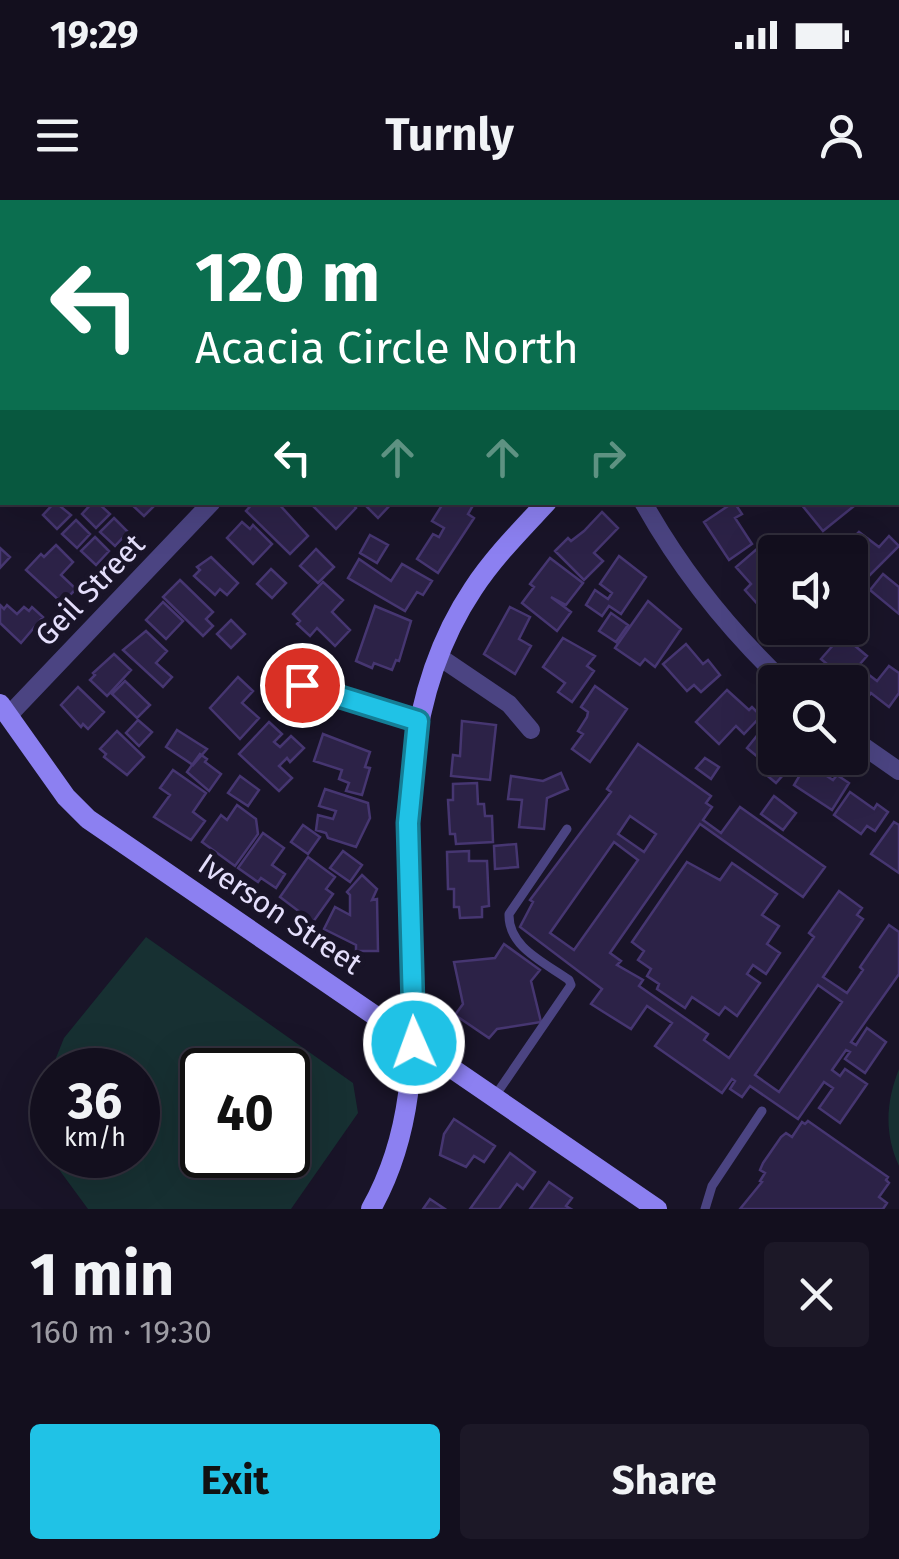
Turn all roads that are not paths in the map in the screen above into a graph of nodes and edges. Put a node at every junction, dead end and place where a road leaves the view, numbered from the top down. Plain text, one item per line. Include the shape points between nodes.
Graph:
1 (209, 505) edge
2 (545, 505) edge
3 (645, 505) edge
4 (438, 656) junction
5 (768, 665) edge
6 (302, 685) dead end
7 (4, 710) edge
8 (418, 721) junction
9 (531, 730) dead end
10 (868, 749) edge
11 (899, 771) edge
12 (567, 829) dead end
13 (414, 1043) junction
14 (494, 1096) junction
15 (762, 1111) dead end
16 (371, 1209) edge
17 (657, 1209) edge
18 (704, 1209) edge

1 - 7 street, Geil Street
2 - 4 street via 479,580
3 - 5 street via 690,578
4 - 8 street
4 - 9 street via 509,704
6 - 8 street
7 - 13 street, Iverson Street via 88,819
8 - 13 street via 408,823
10 - 11 street
12 - 14 lane via 510,914 509,928 514,940 572,985
13 - 14 street, Iverson Street
13 - 16 street via 405,1122
14 - 17 street, Iverson Street
15 - 18 lane

